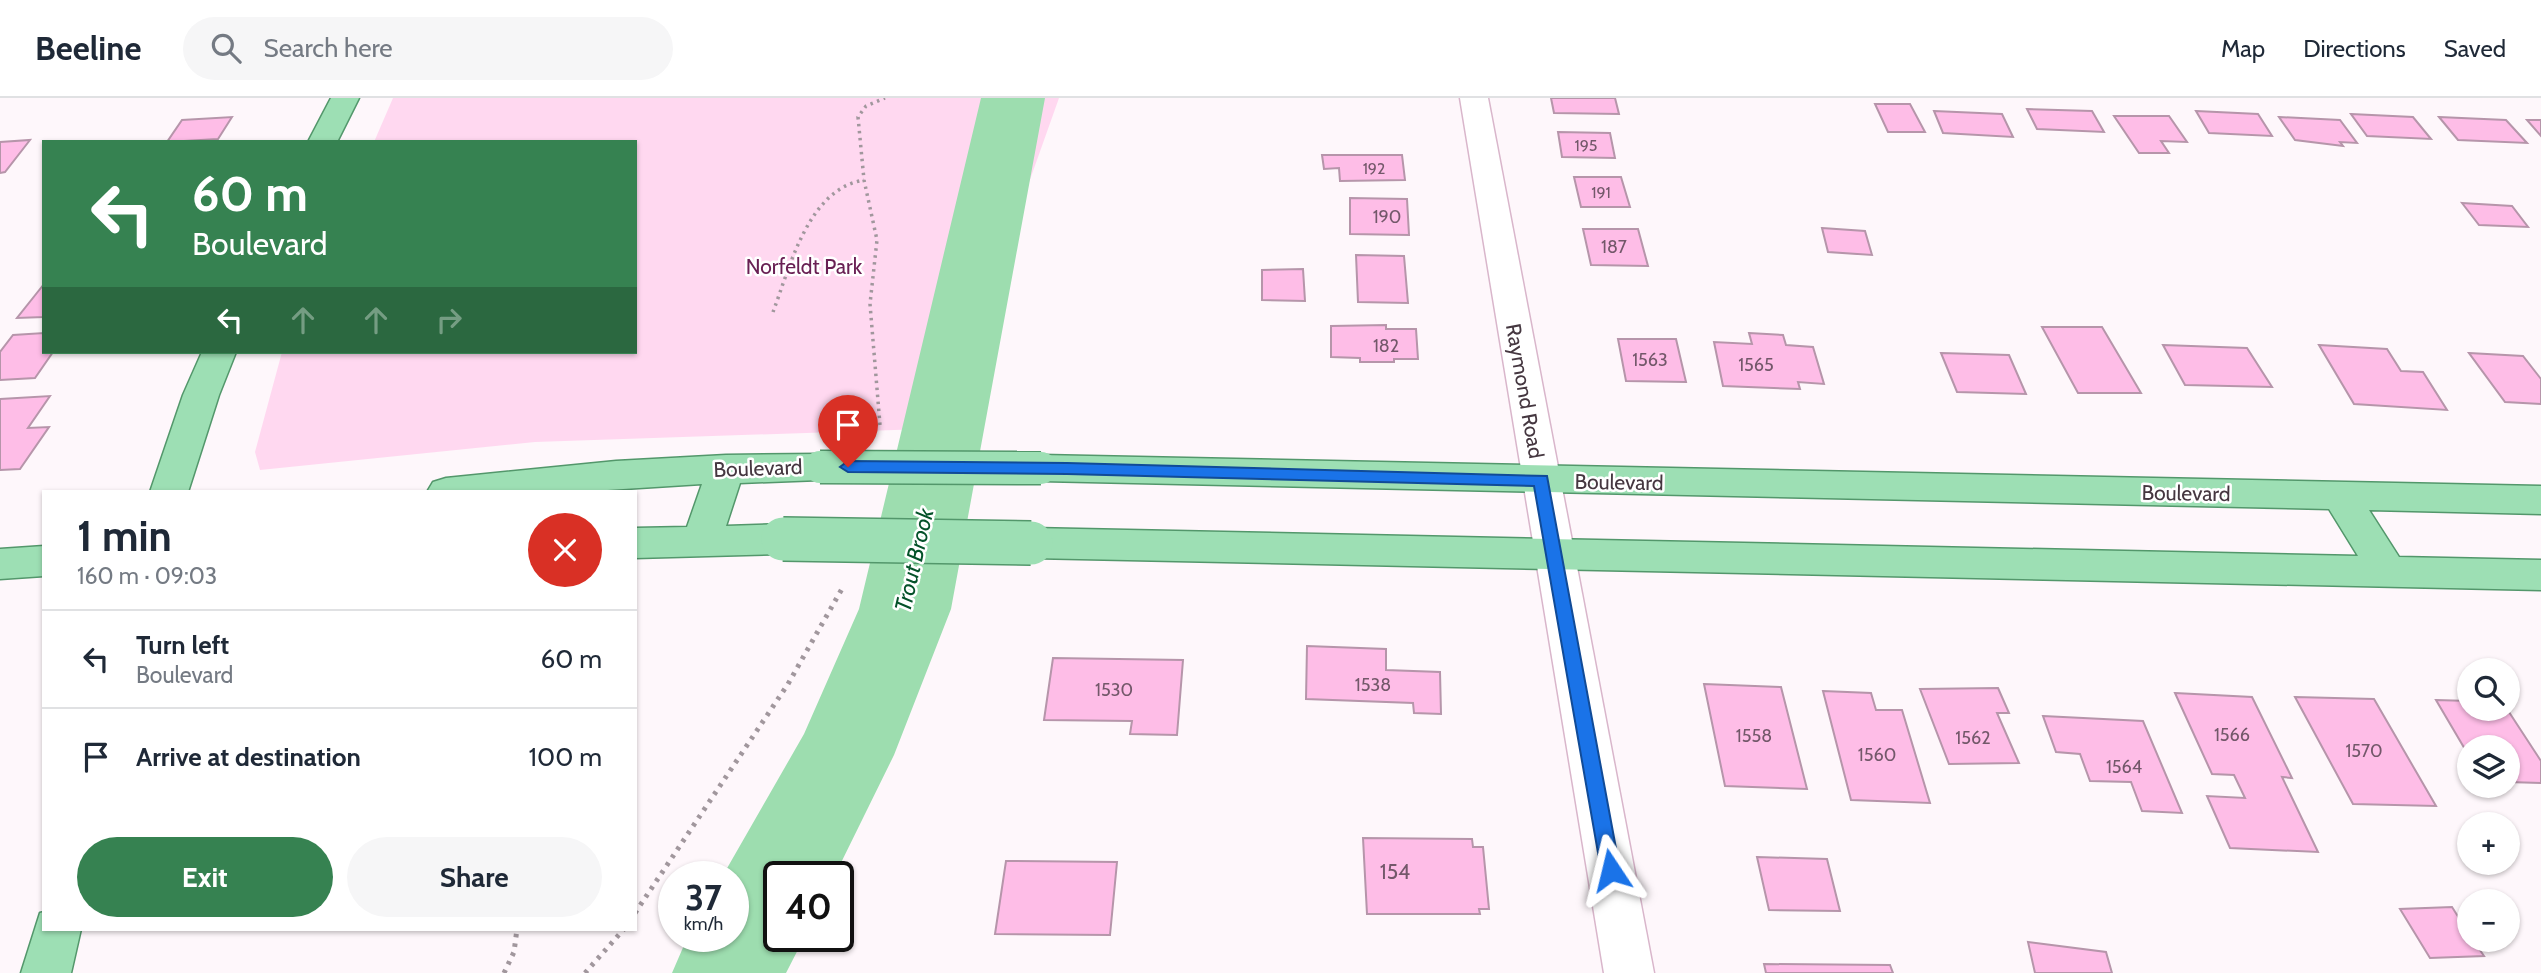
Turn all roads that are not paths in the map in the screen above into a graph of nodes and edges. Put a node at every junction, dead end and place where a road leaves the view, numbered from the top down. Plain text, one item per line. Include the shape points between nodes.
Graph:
1 (345, 98) edge
2 (1474, 98) edge
3 (323, 140) edge
4 (218, 354) edge
5 (726, 468) junction
6 (1541, 480) junction
7 (170, 490) edge
8 (464, 490) edge
9 (2340, 496) junction
10 (2541, 500) edge
11 (702, 541) junction
12 (637, 543) edge
13 (1555, 553) junction
14 (42, 561) edge
15 (0, 564) edge
16 (2388, 572) junction
17 (2541, 575) edge
18 (56, 931) edge
19 (46, 973) edge
20 (1629, 973) edge

1 - 3 main road
2 - 6 street, Raymond Road
4 - 7 main road
5 - 6 main road, Boulevard, bridge via 1041,468
5 - 8 main road, Boulevard
5 - 11 main road
6 - 9 main road, Boulevard
6 - 13 street, Raymond Road
9 - 10 main road, Boulevard
9 - 16 main road
11 - 12 main road
11 - 13 main road, bridge
13 - 16 main road
13 - 20 street, Raymond Road
14 - 15 main road
16 - 17 main road
18 - 19 main road

